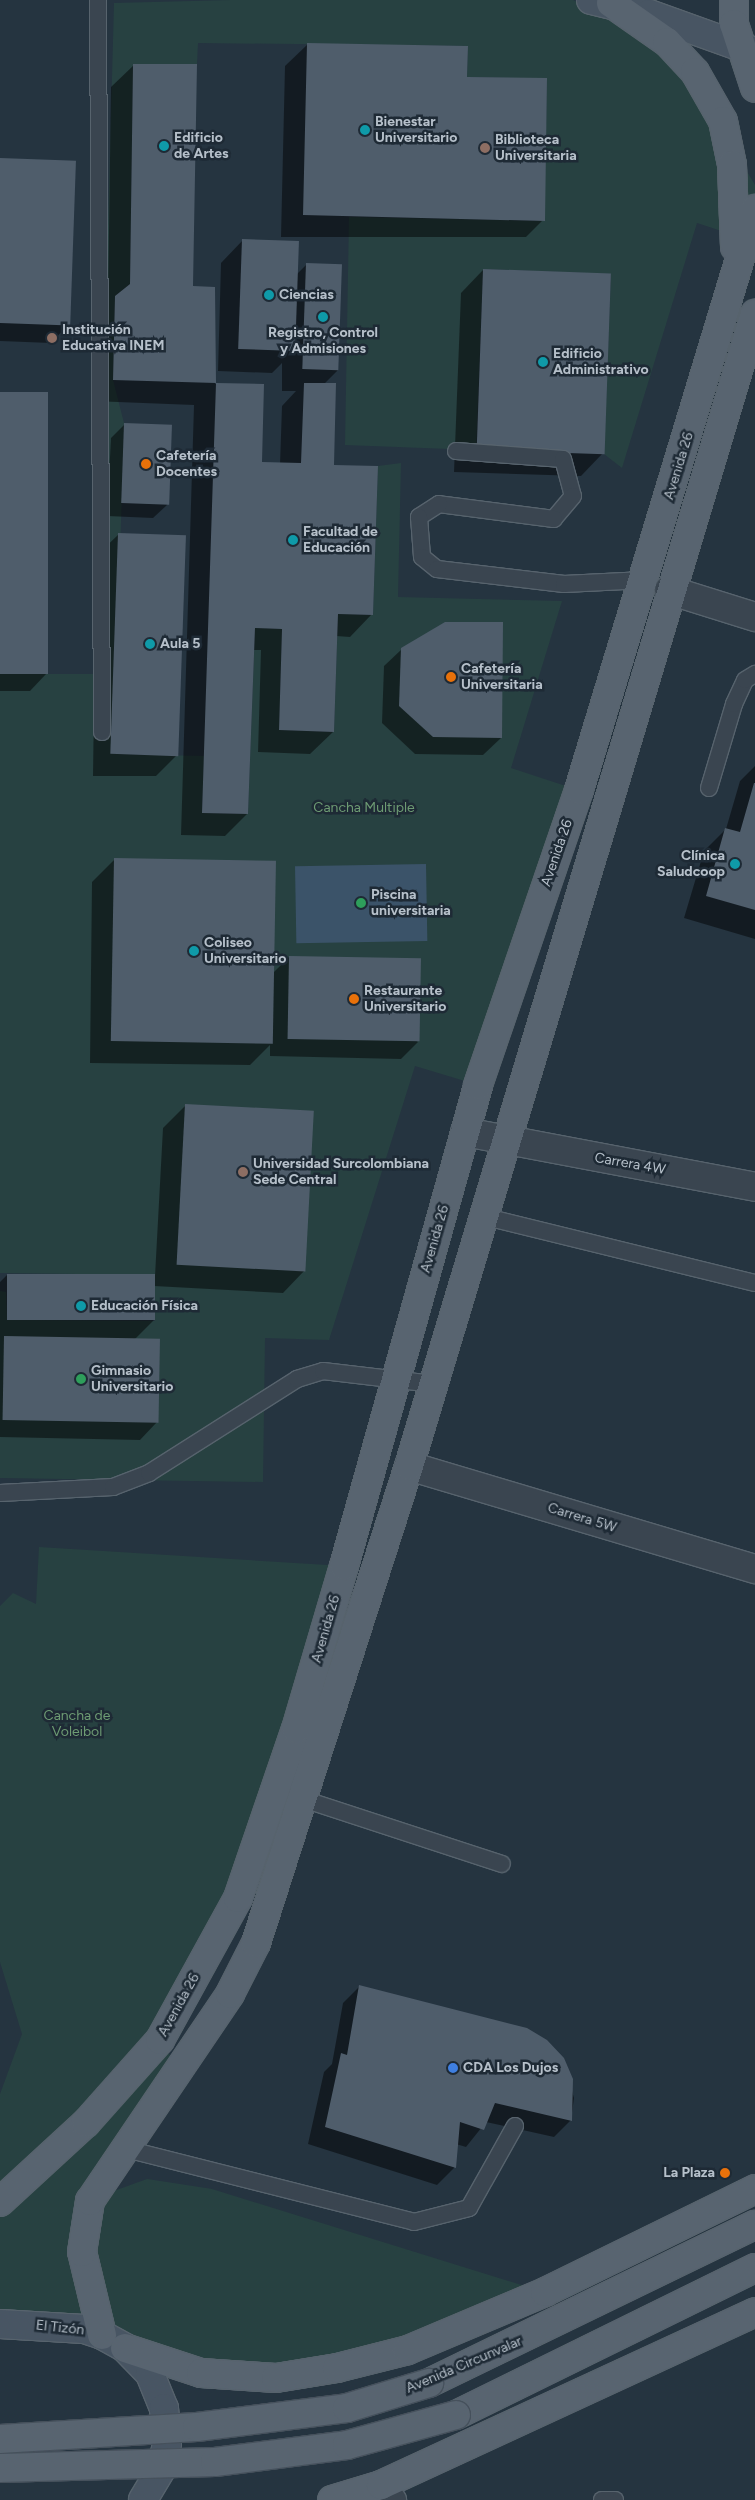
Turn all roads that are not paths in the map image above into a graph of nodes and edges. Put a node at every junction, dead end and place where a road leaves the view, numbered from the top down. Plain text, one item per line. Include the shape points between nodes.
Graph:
1 (98, 0) edge
2 (734, 0) edge
3 (601, 1) edge
4 (748, 51) edge
5 (755, 88) edge
6 (755, 209) edge
7 (735, 280) junction
8 (755, 314) edge
9 (456, 451) dead end
10 (657, 585) junction
11 (755, 617) edge
12 (755, 674) edge
13 (102, 732) dead end
14 (709, 788) dead end
15 (465, 1132) junction
16 (504, 1141) junction
17 (755, 1187) edge
18 (482, 1216) junction
19 (755, 1283) edge
20 (397, 1377) junction
21 (432, 1384) junction
22 (409, 1466) junction
23 (0, 1493) edge
24 (755, 1569) edge
25 (303, 1799) junction
26 (502, 1864) dead end
27 (515, 2126) dead end
28 (126, 2149) junction
29 (755, 2189) edge
30 (0, 2202) edge
31 (755, 2225) edge
32 (755, 2268) edge
33 (755, 2312) edge
34 (0, 2324) edge
35 (113, 2341) junction
36 (0, 2439) edge
37 (0, 2468) edge
38 (386, 2493) edge
39 (143, 2500) edge
40 (332, 2500) edge
41 (602, 2500) edge
42 (615, 2500) edge

1 - 13 lane
2 - 4 main road
3 - 4 main road
3 - 7 main road via 667,42 695,72 723,121 734,187
4 - 5 main road
6 - 7 main road, Avenida 26
7 - 10 main road, Avenida 26
8 - 10 main road, Avenida 26
9 - 10 lane via 563,459 573,496 554,519 439,504 419,516 422,557 437,569 564,584
10 - 11 street
10 - 15 main road, Avenida 26
10 - 16 main road, Avenida 26 via 583,897
12 - 14 lane via 745,680 734,704
15 - 16 street, Carrera 4W
15 - 20 main road, Avenida 26
16 - 17 street, Carrera 4W
16 - 18 main road, Avenida 26
18 - 19 lane
18 - 21 main road, Avenida 26
20 - 21 lane
20 - 23 lane via 323,1370 297,1378 149,1473 112,1487
20 - 30 main road, Avenida 26 via 296,1729 238,1898 160,2040 86,2123
21 - 22 main road, Avenida 26
22 - 24 street, Carrera 5W
22 - 25 main road, Avenida 26
25 - 26 lane
25 - 28 main road, Avenida 26 via 256,1943 230,1994
27 - 28 lane via 469,2208 414,2222
28 - 35 main road, Avenida 26 via 90,2200 82,2252
29 - 35 main road via 545,2292 408,2350 338,2368 276,2378 201,2373
31 - 36 main road, Avenida Circunvalar, bridge via 429,2383 347,2408 197,2427
32 - 37 main road, bridge via 456,2415 347,2445 215,2462
33 - 38 main road
34 - 35 main road, El Tizón via 84,2329
35 - 39 main road via 150,2374 164,2408 167,2443 162,2468
38 - 40 main road
41 - 42 lane

